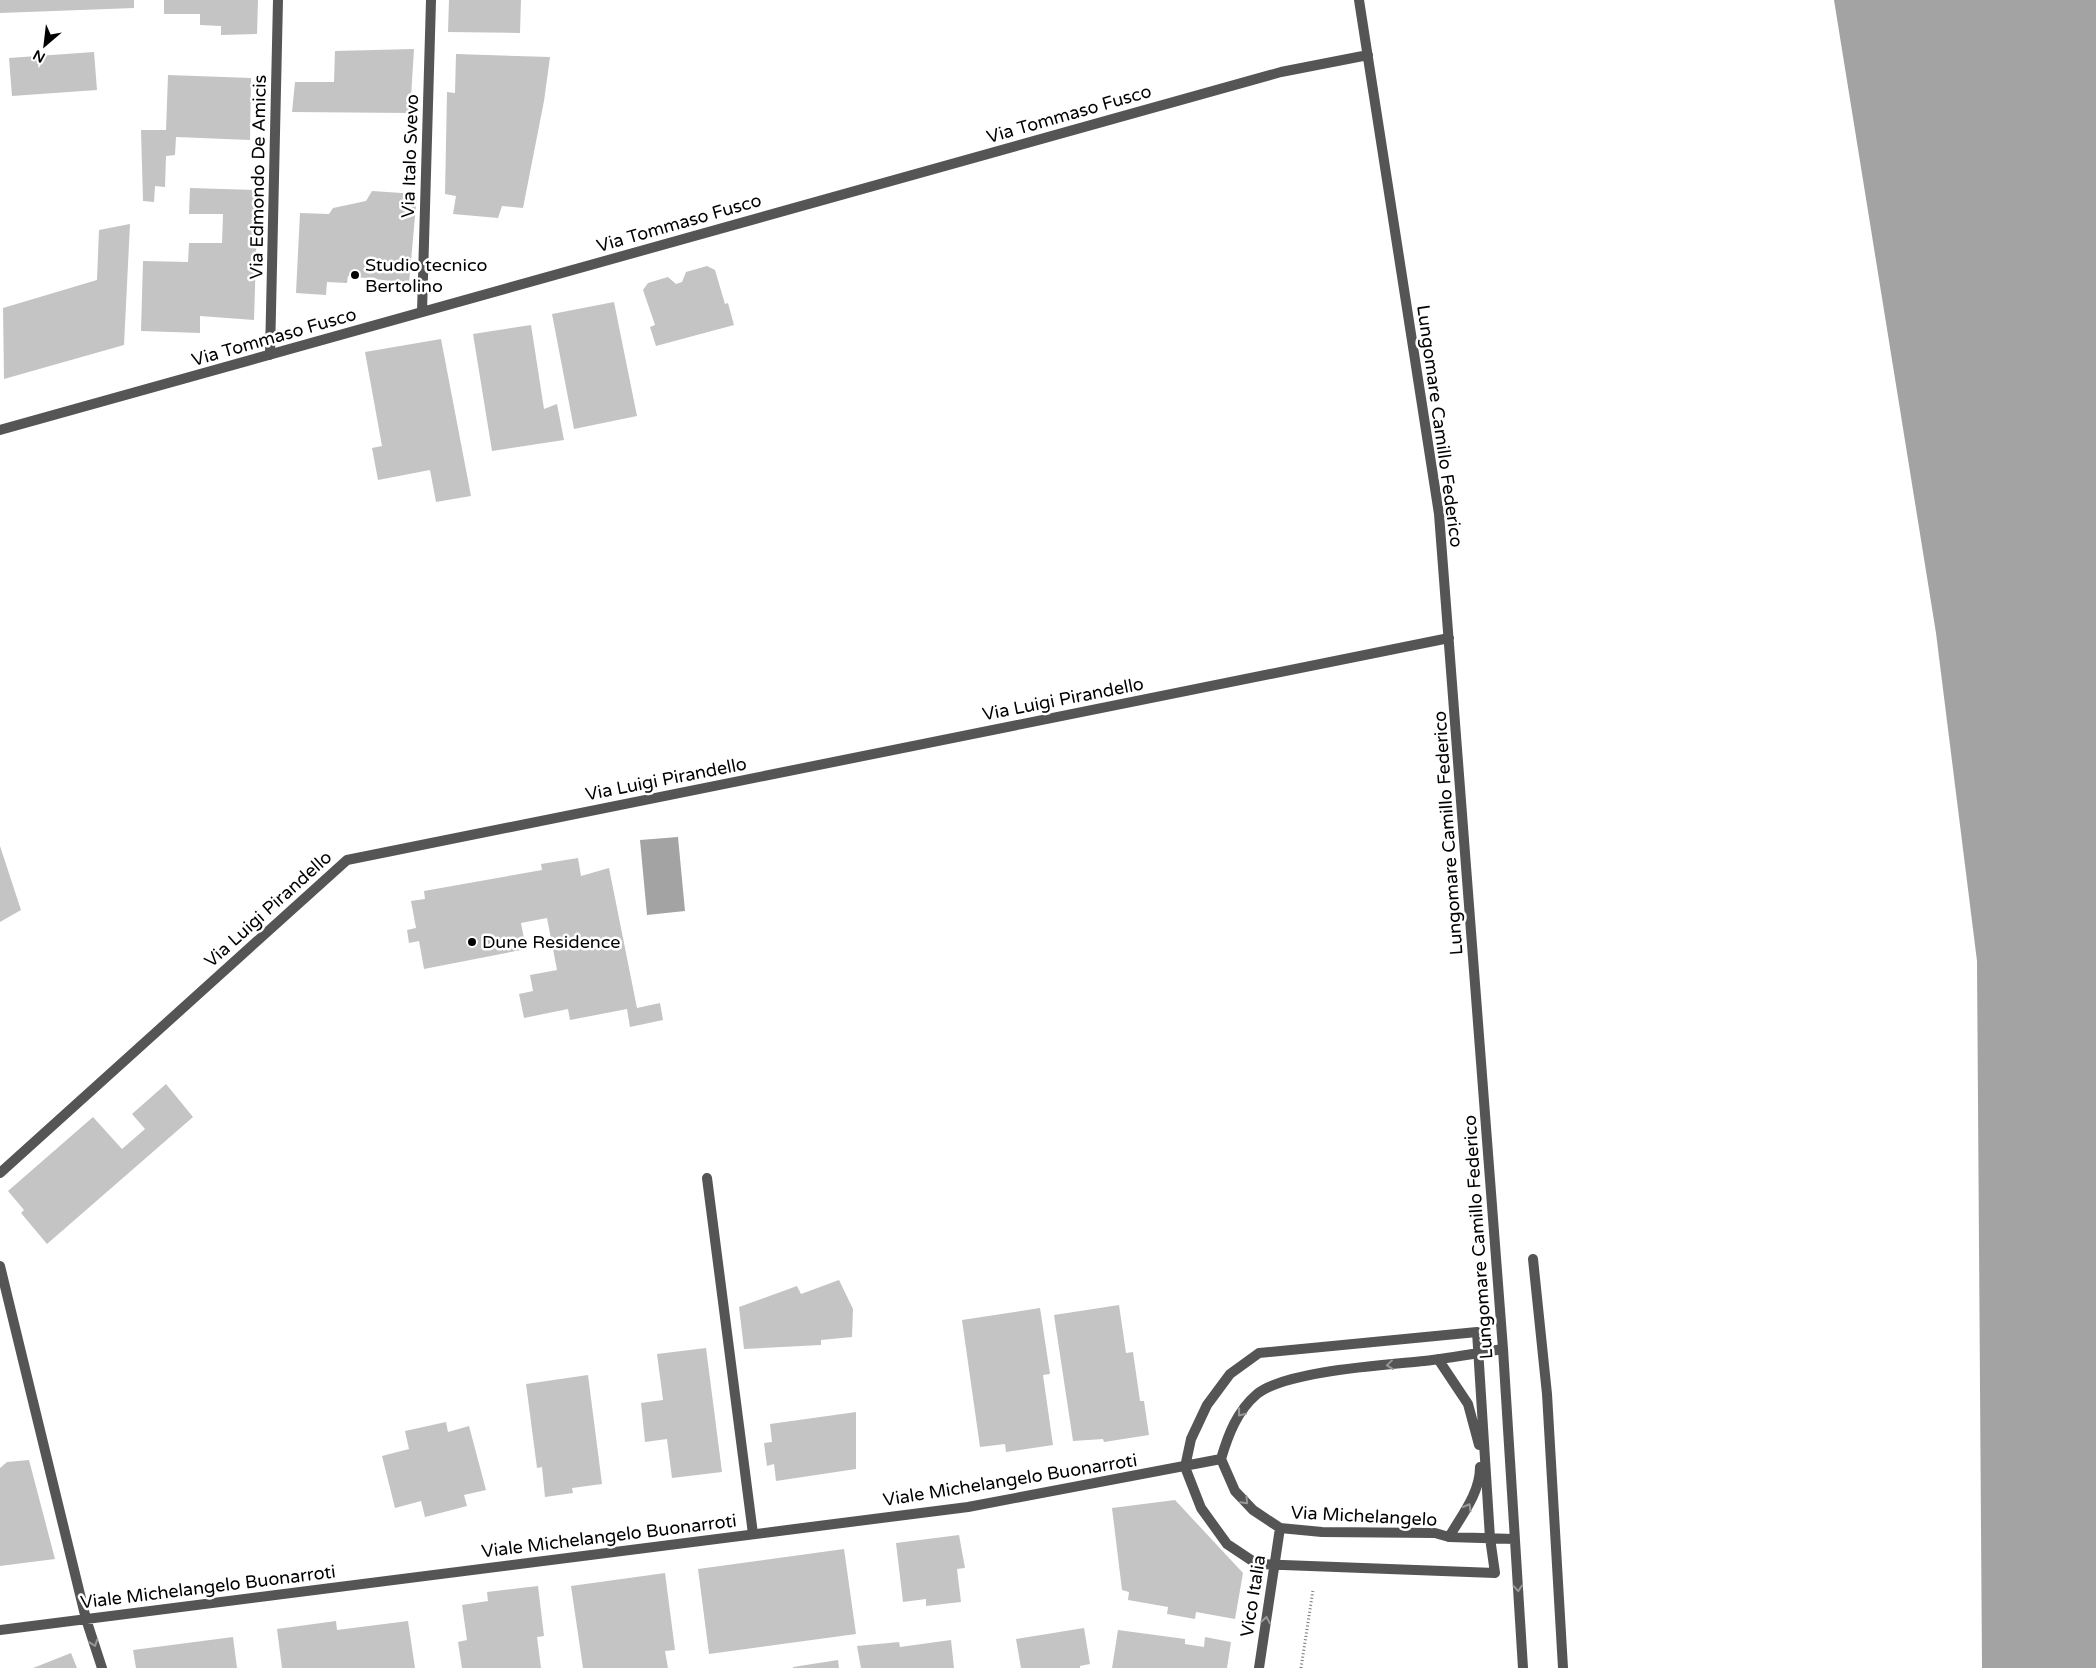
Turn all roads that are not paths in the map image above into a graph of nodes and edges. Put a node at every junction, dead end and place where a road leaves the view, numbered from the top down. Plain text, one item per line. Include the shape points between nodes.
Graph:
1 (278, 0) edge
2 (431, 0) edge
3 (1359, 0) edge
4 (1368, 55) junction
5 (422, 312) junction
6 (270, 355) junction
7 (0, 430) edge
8 (1449, 638) junction
9 (0, 1173) edge
10 (707, 1178) dead end
11 (1533, 1259) dead end
12 (0, 1266) edge
13 (1503, 1349) junction
14 (1478, 1353) junction
15 (1438, 1359) junction
16 (1220, 1459) junction
17 (1185, 1467) junction
18 (1280, 1528) junction
19 (753, 1534) junction
20 (1449, 1537) junction
21 (1490, 1538) junction
22 (1514, 1539) junction
23 (1275, 1564) junction
24 (86, 1619) junction
25 (0, 1630) edge
26 (102, 1668) edge
27 (1258, 1668) edge
28 (1523, 1668) edge
29 (1563, 1668) edge

1 - 6 street, Via Edmondo De Amicis
2 - 5 street, Via Italo Svevo
3 - 4 street, Lungomare Camillo Federico
4 - 5 street, Via Tommaso Fusco via 1281,72
4 - 8 street, Lungomare Camillo Federico via 1439,514
5 - 6 street, Via Tommaso Fusco
6 - 7 street, Via Tommaso Fusco
8 - 9 street, Via Luigi Pirandello via 347,860
8 - 13 street, Lungomare Camillo Federico
10 - 19 street
11 - 29 street via 1546,1394
12 - 24 street
13 - 14 street
13 - 22 street, Lungomare Camillo Federico
14 - 15 street
14 - 17 street via 1477,1332 1259,1352 1230,1374 1207,1405 1191,1439
14 - 21 street
15 -> 16 street via 1315,1374 1275,1384 1258,1394 1237,1417
20 -> 15 street, Via Michelangelo via 1471,1501 1480,1478 1479,1443 1468,1404
16 - 17 street, Viale Michelangelo Buonarroti
16 -> 18 street, Via Michelangelo via 1235,1491 1253,1510
17 - 19 street, Viale Michelangelo Buonarroti via 968,1507
17 - 23 street via 1201,1508 1227,1544 1257,1564
18 - 20 street, Via Michelangelo via 1322,1532 1435,1533
18 - 23 street, Vico Italia
19 - 24 street, Viale Michelangelo Buonarroti
20 - 21 street, Via Michelangelo
21 - 22 street, Via Michelangelo
21 - 23 street via 1495,1573
22 -> 28 street, Lungomare Camillo Federico
27 -> 23 street, Vico Italia
24 - 25 street, Viale Michelangelo Buonarroti
24 -> 26 street

